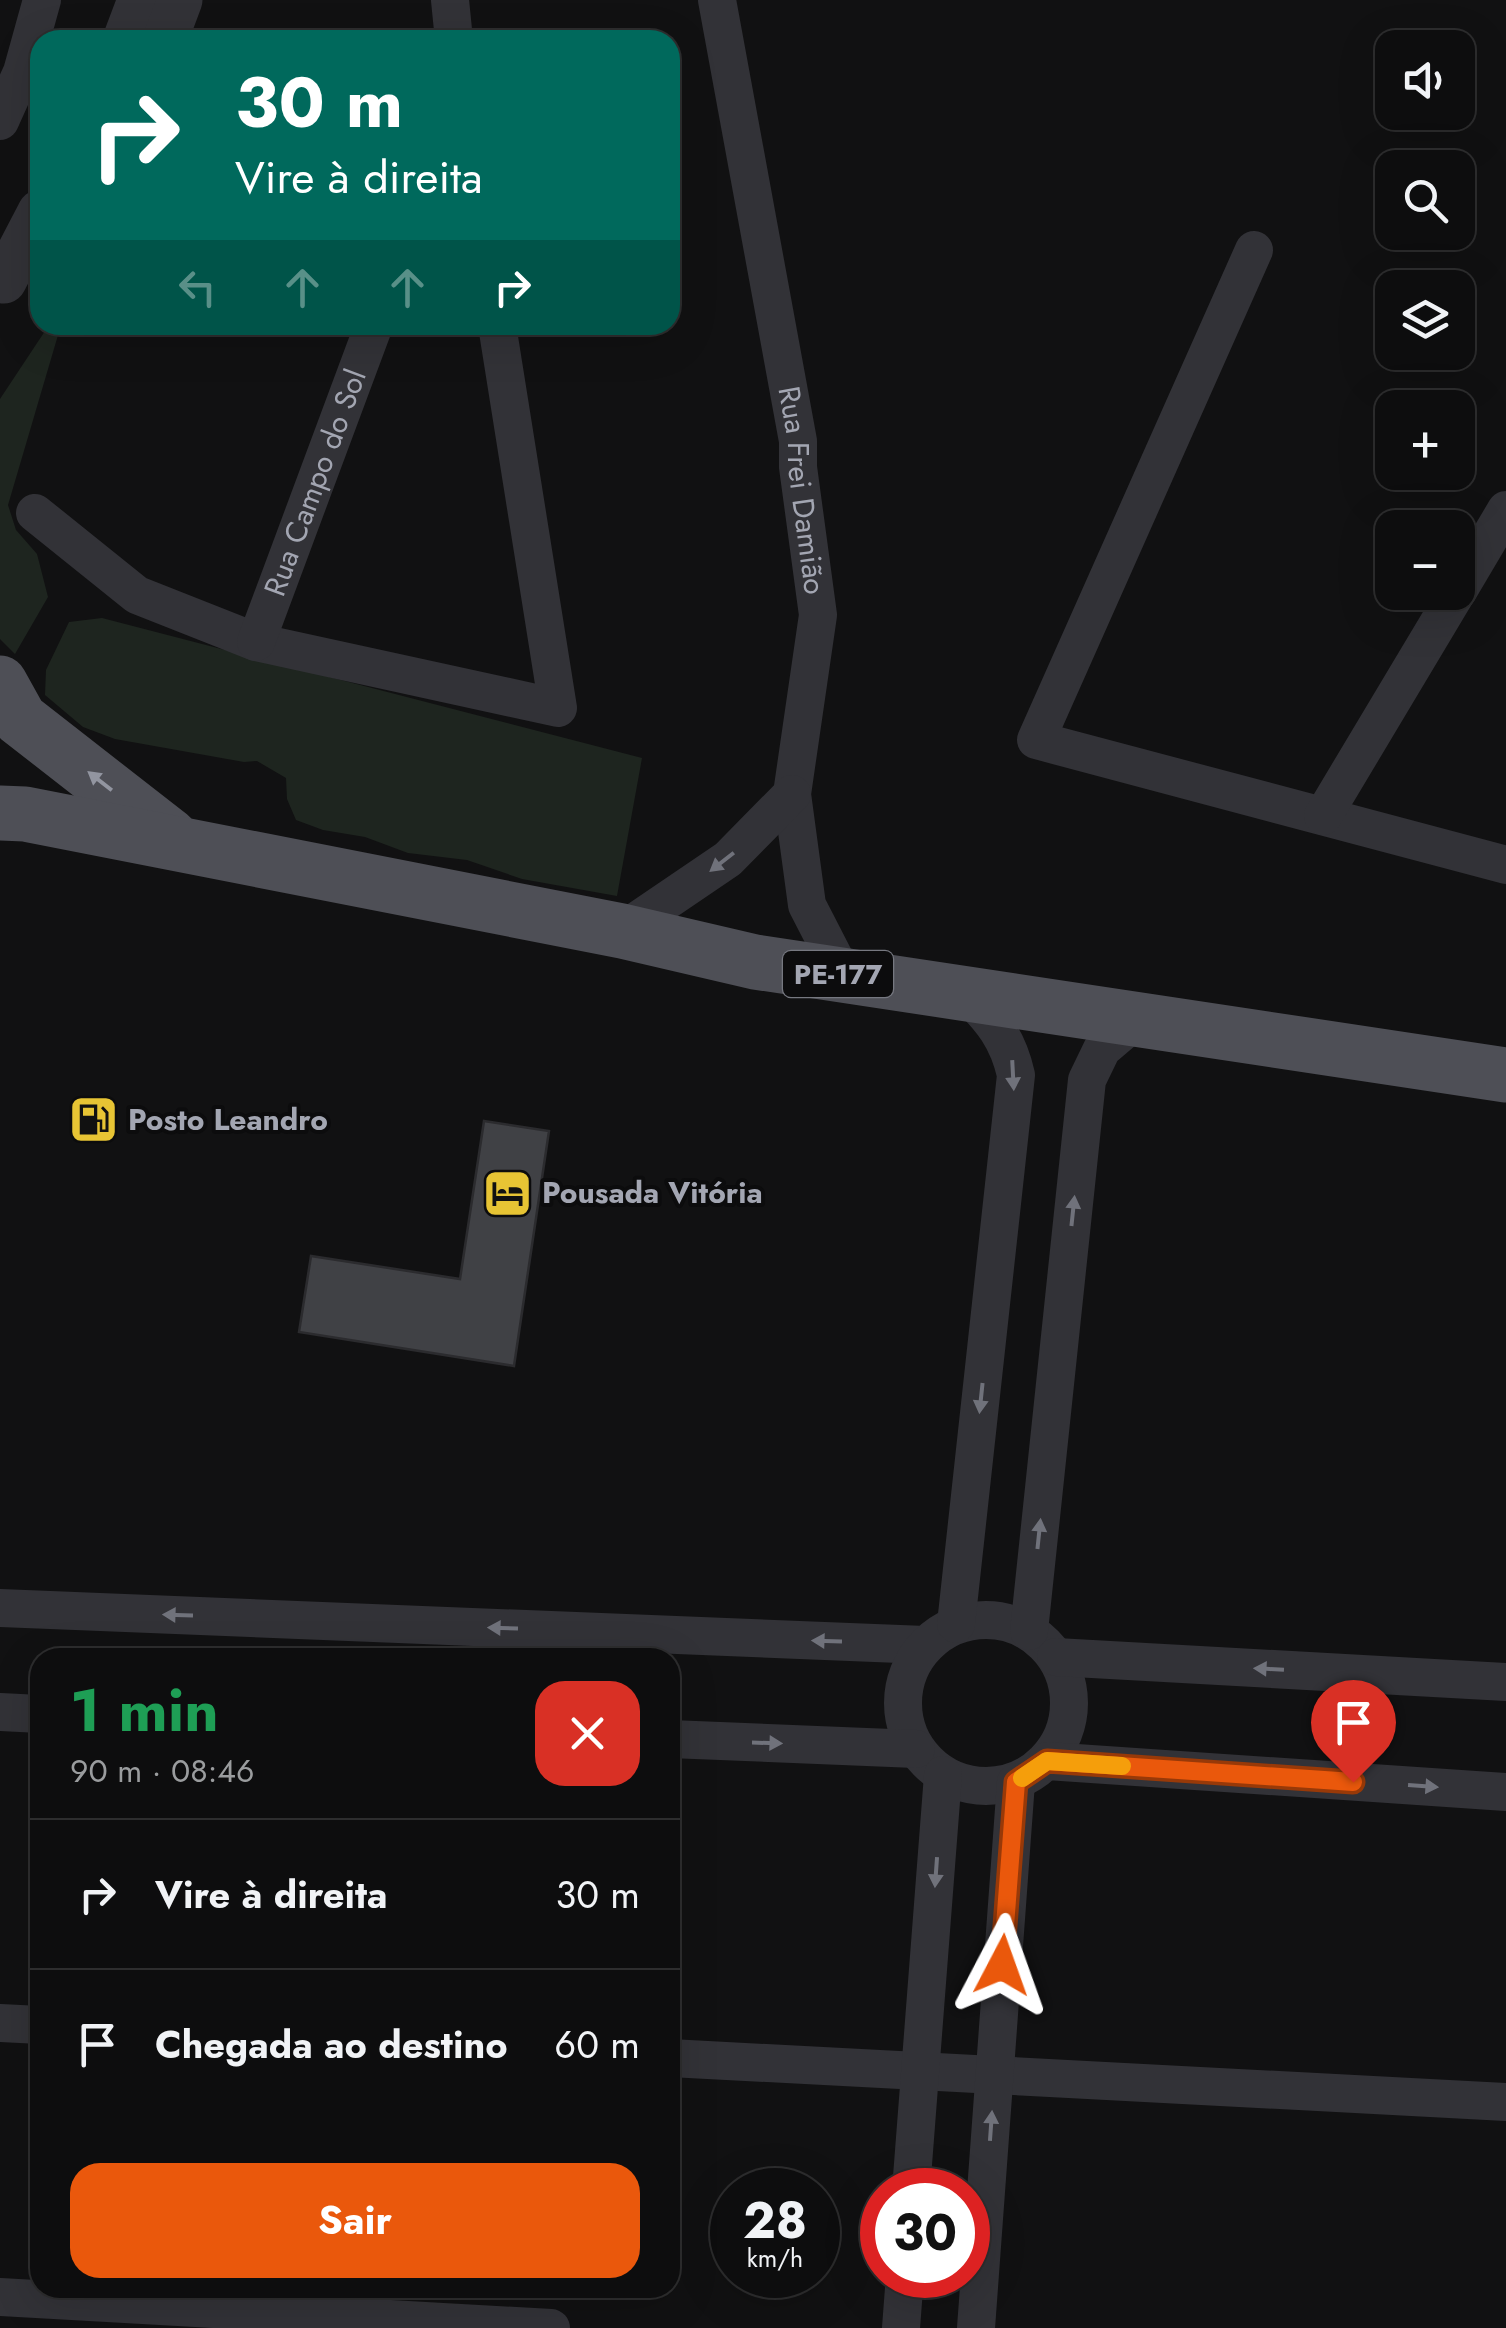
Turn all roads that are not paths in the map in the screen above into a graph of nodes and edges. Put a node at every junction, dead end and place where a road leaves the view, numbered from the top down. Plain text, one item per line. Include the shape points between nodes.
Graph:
1 (42, 0) edge
2 (140, 0) edge
3 (180, 0) edge
4 (450, 0) edge
5 (717, 0) edge
6 (34, 30) edge
7 (129, 30) edge
8 (169, 30) edge
9 (453, 30) edge
10 (30, 43) edge
11 (0, 122) edge
12 (30, 231) edge
13 (30, 250) edge
14 (1254, 250) dead end
15 (2, 284) edge
16 (370, 335) edge
17 (499, 335) edge
18 (1506, 510) edge
19 (35, 513) dead end
20 (1475, 562) edge
21 (1446, 610) edge
22 (256, 642) junction
23 (0, 683) edge
24 (792, 794) junction
25 (8, 811) edge
26 (1323, 816) junction
27 (176, 841) junction
28 (1506, 864) edge
29 (622, 930) junction
30 (843, 975) junction
31 (966, 994) junction
32 (1136, 1020) junction
33 (1506, 1075) edge
34 (0, 1608) edge
35 (940, 1635) junction
36 (1042, 1644) junction
37 (1506, 1682) edge
38 (0, 1712) edge
39 (30, 1714) edge
40 (680, 1739) edge
41 (916, 1749) junction
42 (1031, 1772) junction
43 (943, 1775) junction
44 (1506, 1792) edge
45 (0, 2022) edge
46 (30, 2024) edge
47 (680, 2059) edge
48 (920, 2071) junction
49 (994, 2075) junction
50 (1506, 2102) edge
51 (913, 2168) edge
52 (0, 2297) edge
53 (903, 2298) edge
54 (551, 2328) edge
55 (900, 2328) edge
56 (976, 2328) edge

1 - 6 street
2 - 7 street
3 - 8 street
4 - 9 street
5 - 24 street, Rua Frei Damião via 798,441 818,615
10 - 11 street
12 - 15 street
13 - 15 street
14 - 26 street via 1036,740
16 - 22 street, Rua Campo do Sol
17 - 22 street via 558,708
18 - 20 street
19 - 22 street via 137,595
21 - 26 street
27 -> 23 main road via 20,718
24 -> 29 street via 728,859
24 - 30 street, Rua Frei Damião via 808,905
25 - 27 main road, PE-177
26 - 28 street
27 - 29 main road, PE-177
29 - 30 main road, PE-177
30 - 31 main road, PE-177
31 - 32 main road, PE-177
31 -> 35 street via 996,1023 1016,1074
32 - 33 main road, PE-177
36 -> 32 street via 1087,1080 1102,1049
35 -> 34 street
35 - 36 street via 993,1619
35 - 41 street via 906,1676 902,1714
37 -> 36 street
36 - 42 street via 1069,1692 1068,1710 1066,1729
38 - 39 street
40 -> 41 street
41 - 43 street
42 - 43 street via 979,1786
42 -> 44 street
42 - 49 street
43 -> 48 street
45 - 46 street
47 - 48 street
48 - 49 street
48 - 51 street
49 - 50 street
56 -> 49 street
52 - 54 street
53 - 55 street

